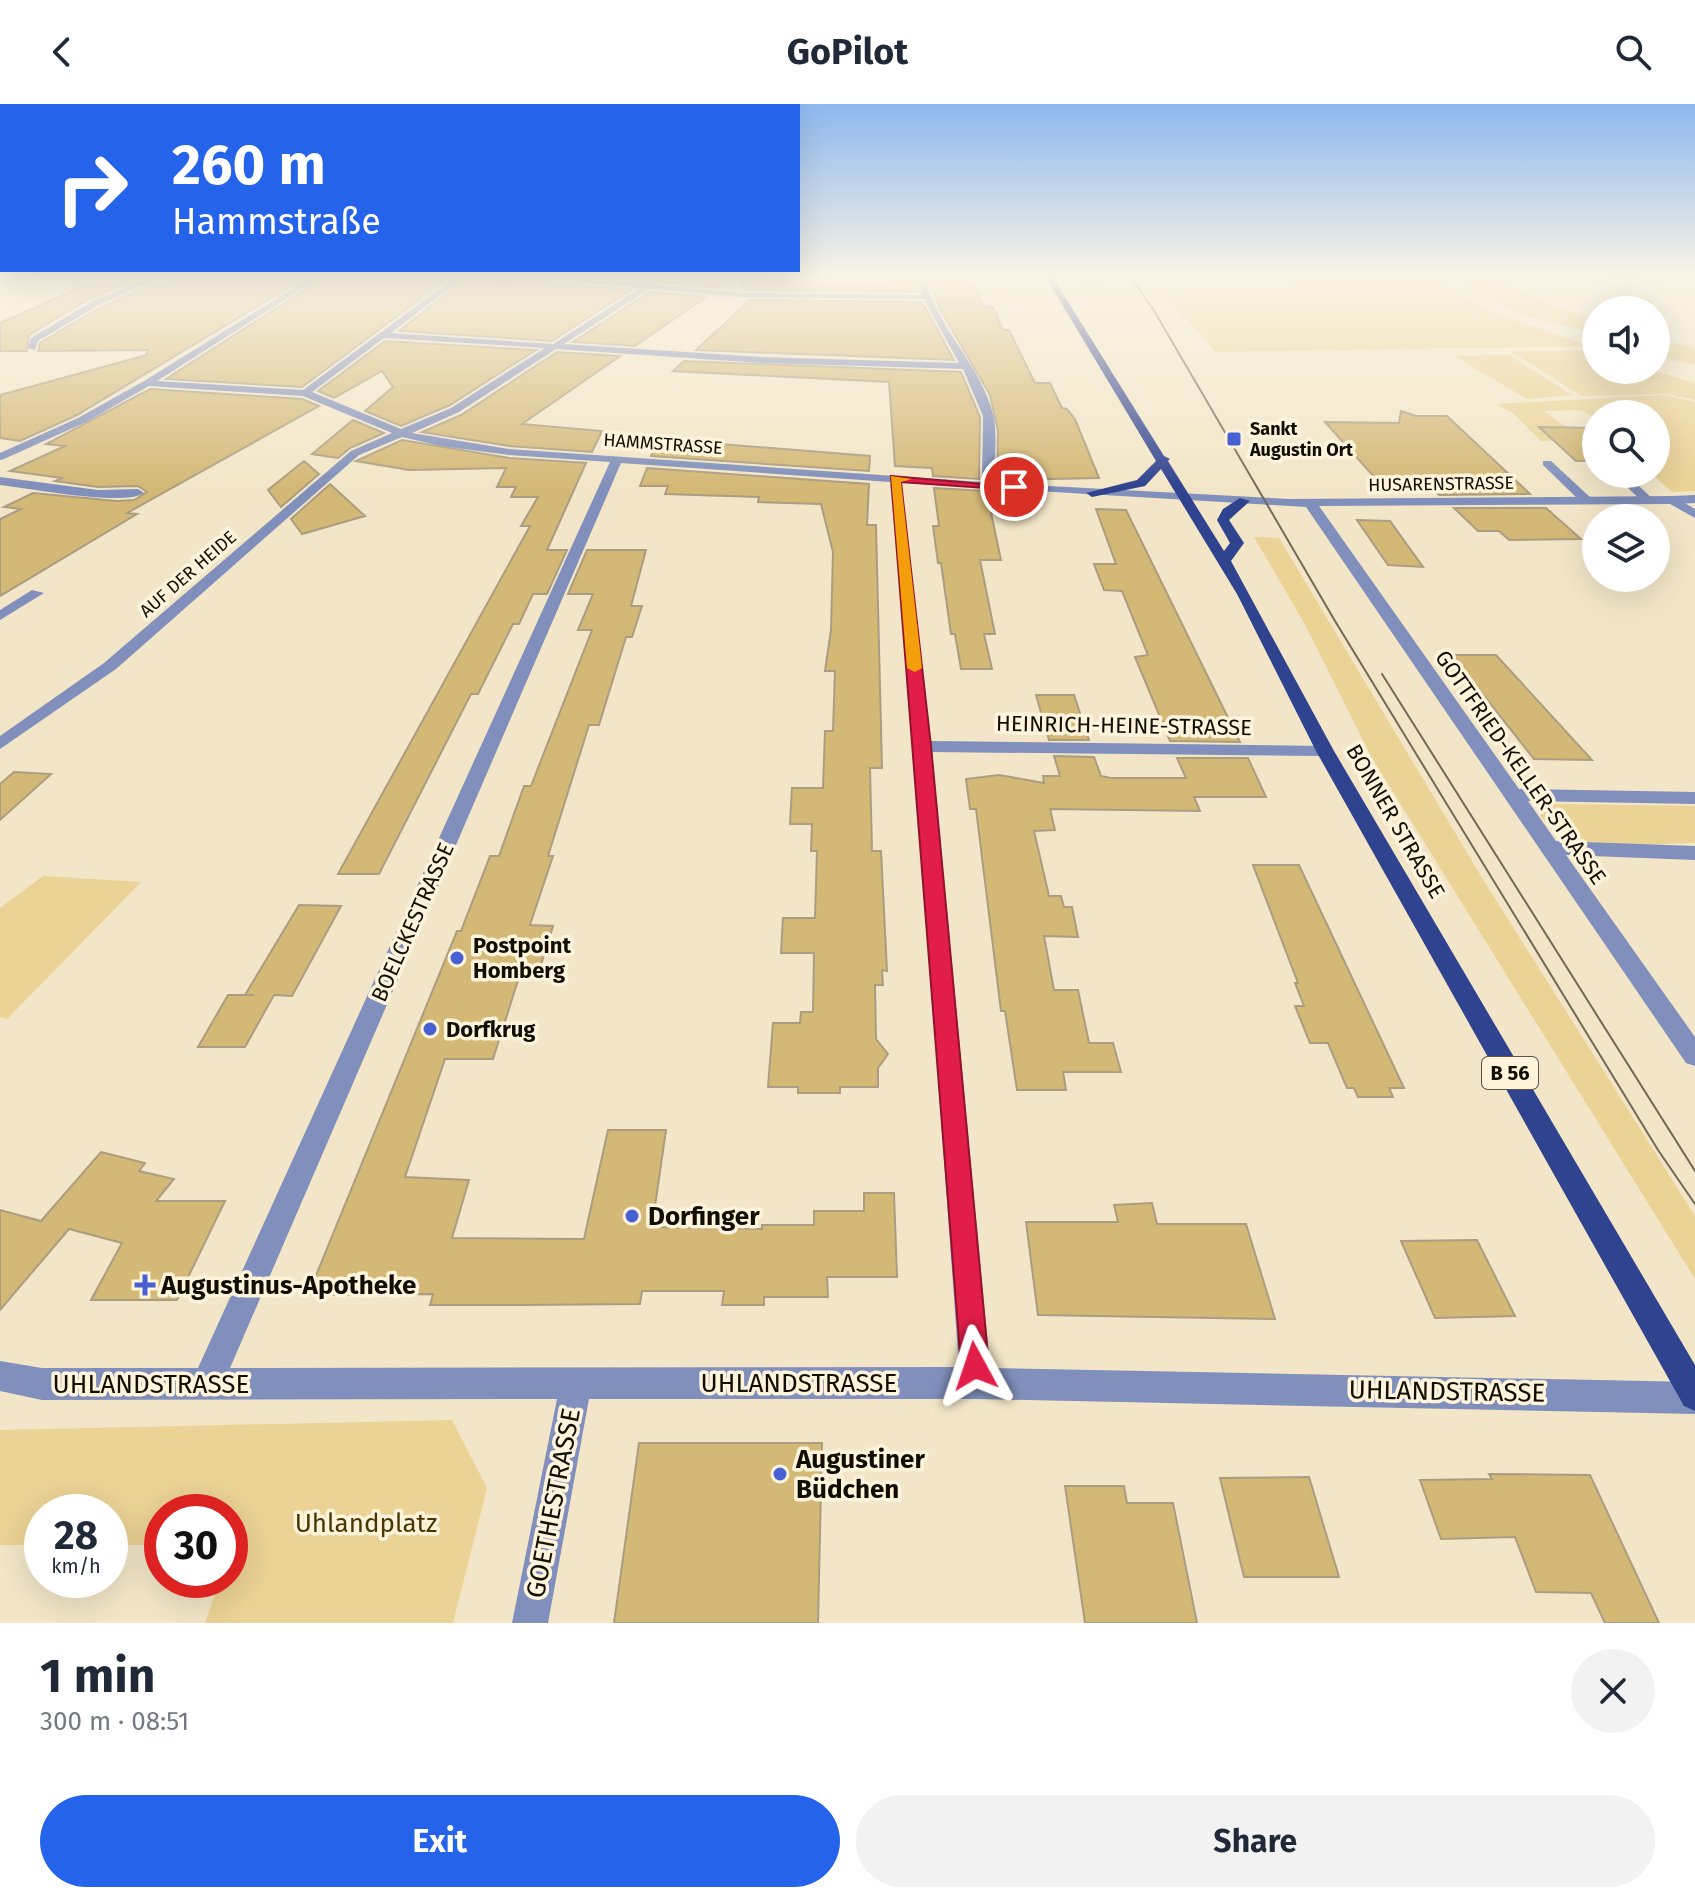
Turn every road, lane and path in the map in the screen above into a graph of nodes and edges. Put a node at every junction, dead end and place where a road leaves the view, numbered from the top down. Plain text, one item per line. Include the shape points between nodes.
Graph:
1 (205, 347) edge
2 (367, 347) edge
3 (557, 347) joint
4 (956, 347) edge
5 (1093, 347) edge
6 (967, 366) junction
7 (147, 383) junction
8 (305, 393) junction
9 (400, 433) junction
10 (0, 457) edge
11 (617, 459) junction
12 (1164, 459) junction
13 (1547, 463) dead end
14 (895, 478) junction
15 (0, 481) edge
16 (988, 485) junction
17 (1635, 488) edge
18 (138, 493) dead end
19 (1092, 493) junction
20 (1187, 499) junction
21 (1695, 499) edge
22 (1648, 500) junction
23 (1673, 500) junction
24 (1244, 501) junction
25 (1587, 501) junction
26 (1310, 503) junction
27 (1695, 514) edge
28 (1224, 561) junction
29 (37, 593) dead end
30 (0, 616) edge
31 (0, 744) edge
32 (923, 746) junction
33 (1325, 751) junction
34 (1510, 795) junction
35 (1695, 798) edge
36 (1548, 848) junction
37 (1695, 853) edge
38 (1695, 1056) edge
39 (0, 1376) edge
40 (976, 1383) junction
41 (207, 1384) junction
42 (576, 1384) junction
43 (1695, 1396) edge
44 (530, 1623) edge

1 - 7 street
2 - 8 street
3 - 6 street
3 - 9 street, AUF DER HEIDE via 455,410
4 - 6 street
5 - 12 main road, BONNER STRASSE / B 56
6 - 16 street via 988,415
7 - 8 street, HAMMSTRASSE
7 - 10 street
8 - 9 street, HAMMSTRASSE
9 - 11 street, HAMMSTRASSE via 470,448
9 - 31 street, AUF DER HEIDE via 355,453 110,666
11 - 14 street, HAMMSTRASSE
11 - 41 street, BOELCKESTRASSE
12 - 19 main road via 1141,483
12 - 20 main road, BONNER STRASSE / B 56
13 - 25 street
14 - 16 street, HAMMSTRASSE
14 - 32 street
15 - 18 street via 98,494
16 - 19 street, HAMMSTRASSE
17 - 22 street
19 - 20 street, HAMMSTRASSE
20 - 24 street, HUSARENSTRASSE
20 - 28 main road, BONNER STRASSE / B 56
21 - 23 street, HUSARENSTRASSE
22 - 23 street, HUSARENSTRASSE
22 - 25 street, HUSARENSTRASSE
23 - 27 street
24 - 26 street, HUSARENSTRASSE
24 - 28 main road via 1223,520 1237,543
25 - 26 street, HUSARENSTRASSE
26 - 34 street, GOTTFRIED-KELLER-STRASSE
28 - 33 main road, BONNER STRASSE / B 56
29 - 30 street
32 - 33 street, HEINRICH-HEINE-STRASSE
32 - 40 street
33 - 43 main road, BONNER STRASSE / B 56
34 - 35 street
34 - 36 street, GOTTFRIED-KELLER-STRASSE
36 - 37 street
36 - 38 street, GOTTFRIED-KELLER-STRASSE
39 - 41 street, UHLANDSTRASSE via 42,1384
40 - 42 street, UHLANDSTRASSE
40 - 43 street, UHLANDSTRASSE
41 - 42 street, UHLANDSTRASSE
42 - 44 street, GOETHESTRASSE

